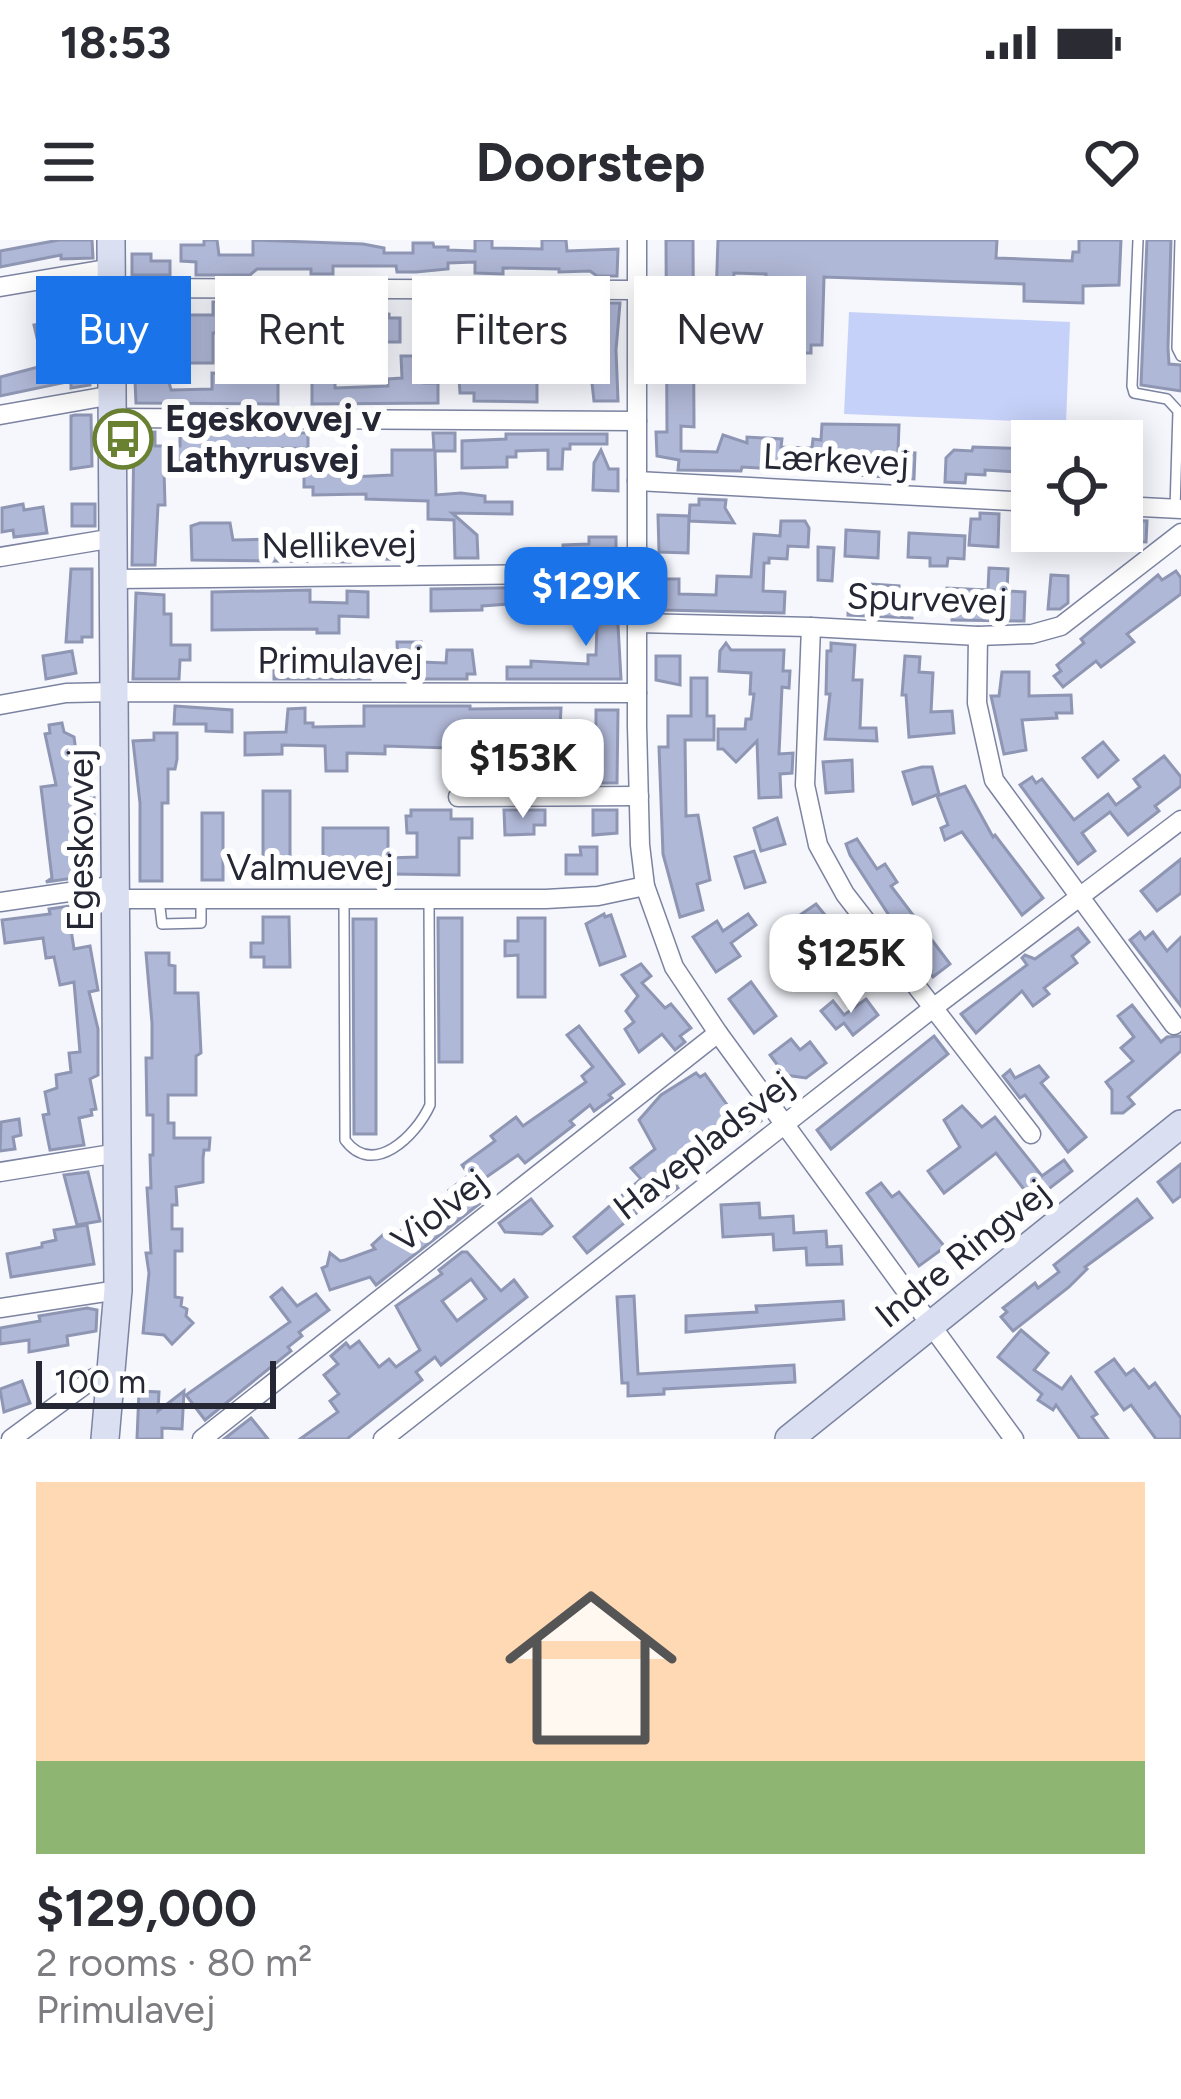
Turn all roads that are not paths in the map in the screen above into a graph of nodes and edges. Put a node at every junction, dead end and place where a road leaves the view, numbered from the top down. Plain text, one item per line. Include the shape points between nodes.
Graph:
1 (638, 240) edge
2 (1138, 240) edge
3 (1180, 240) edge
4 (112, 265) edge
5 (637, 276) edge
6 (0, 287) edge
7 (634, 290) edge
8 (1181, 356) edge
9 (637, 384) edge
10 (113, 406) junction
11 (0, 415) edge
12 (637, 421) junction
13 (637, 482) junction
14 (1011, 501) edge
15 (1143, 507) edge
16 (1178, 509) edge
17 (1181, 533) edge
18 (114, 538) junction
19 (0, 557) edge
20 (637, 573) junction
21 (115, 579) junction
22 (637, 623) junction
23 (811, 626) junction
24 (978, 637) junction
25 (115, 692) junction
26 (637, 693) junction
27 (0, 705) edge
28 (639, 796) junction
29 (458, 797) dead end
30 (1181, 820) edge
31 (645, 886) junction
32 (117, 892) junction
33 (1077, 897) junction
34 (429, 900) junction
35 (344, 901) junction
36 (0, 902) edge
37 (933, 1008) junction
38 (1174, 1025) dead end
39 (718, 1033) junction
40 (785, 1123) junction
41 (1181, 1124) edge
42 (1030, 1134) dead end
43 (118, 1153) junction
44 (0, 1172) edge
45 (118, 1290) junction
46 (0, 1308) edge
47 (931, 1323) junction
48 (110, 1379) junction
49 (10, 1439) edge
50 (105, 1439) edge
51 (202, 1439) edge
52 (383, 1439) edge
53 (789, 1439) edge
54 (1014, 1439) edge

1 - 5 street
2 - 16 lane via 1132,386 1178,411
3 - 8 lane
4 - 6 street
4 - 7 street
4 - 10 street, Egeskovvej
9 - 12 street
10 - 11 street
10 - 12 street
10 - 18 street, Egeskovvej
12 - 13 street
13 - 14 street, Lærkevej
13 - 20 street
15 - 16 street
17 - 24 street, Spurvevej via 1061,626
18 - 19 street
18 - 21 street, Egeskovvej
20 - 21 street, Nellikevej
20 - 22 street
21 - 25 street, Egeskovvej
22 - 23 street, Spurvevej
22 - 26 street
23 - 24 street, Spurvevej
23 - 37 street via 805,784 818,845 845,894
24 - 33 street via 977,703 994,781
25 - 26 street, Primulavej
25 - 27 street, Primulavej
25 - 32 street, Egeskovvej
26 - 28 street
28 - 29 street
28 - 31 street
30 - 33 street, Havepladsvej
31 - 34 street, Valmuevej via 598,896
31 - 39 street via 674,967
32 - 35 street, Valmuevej
32 - 36 street, Valmuevej
32 - 43 street, Egeskovvej
33 - 37 street, Havepladsvej
33 - 38 street
34 - 35 street, Valmuevej
34 - 35 lane via 430,1105 412,1133 366,1157 345,1140
37 - 40 street, Havepladsvej
37 - 42 street
39 - 40 street
39 - 51 street, Violvej
40 - 47 street
40 - 52 street, Havepladsvej
41 - 47 street, Indre Ringvej
43 - 44 street
43 - 45 street, Egeskovvej
45 - 46 street
45 - 48 street, Egeskovvej
47 - 53 street, Indre Ringvej
47 - 54 street
48 - 49 street via 94,1378
48 - 50 street, Egeskovvej

